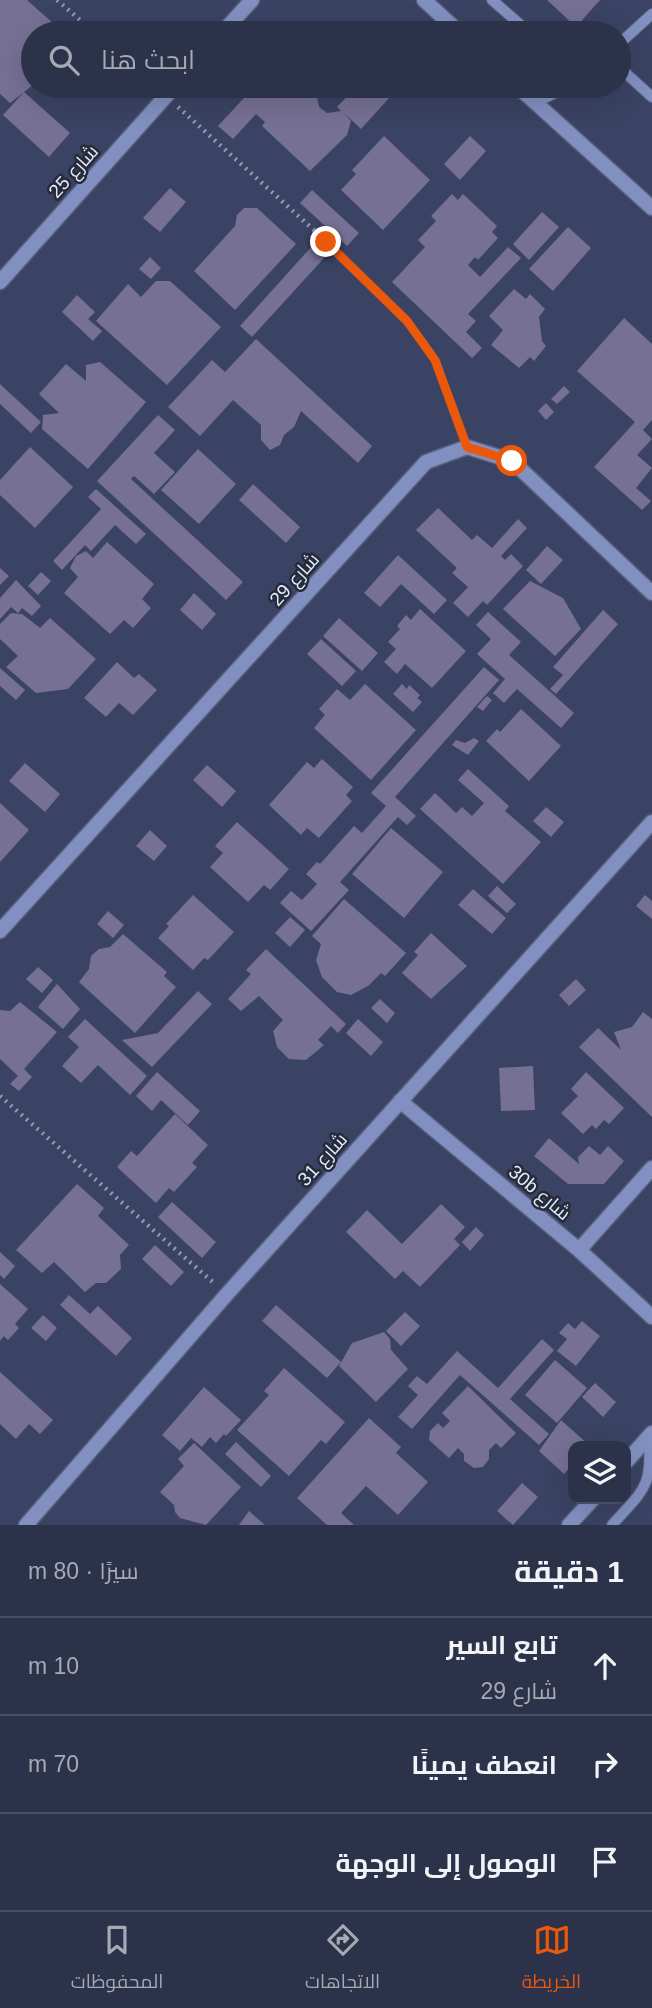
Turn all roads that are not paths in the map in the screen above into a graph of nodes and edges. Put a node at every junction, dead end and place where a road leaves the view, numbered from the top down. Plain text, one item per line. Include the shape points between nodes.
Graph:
1 (251, 0) edge
2 (424, 0) edge
3 (492, 0) edge
4 (652, 14) edge
5 (233, 21) edge
6 (447, 21) edge
7 (516, 21) edge
8 (631, 33) edge
9 (631, 78) edge
10 (652, 97) edge
11 (165, 98) edge
12 (530, 98) edge
13 (545, 98) edge
14 (535, 103) junction
15 (652, 208) edge
16 (0, 282) edge
17 (652, 593) edge
18 (652, 822) edge
19 (0, 932) edge
20 (400, 1101) junction
21 (652, 1168) edge
22 (579, 1250) junction
23 (652, 1317) edge
24 (650, 1435) edge
25 (631, 1456) edge
26 (588, 1504) edge
27 (26, 1525) edge
28 (569, 1525) edge
29 (612, 1525) edge

1 - 5 street
2 - 6 street
3 - 7 lane
4 - 8 lane
9 - 10 lane
11 - 16 street, شارع 25
12 - 14 street
13 - 14 lane
14 - 15 street
17 - 19 street, شارع 29 via 512,461 467,447 426,462
18 - 20 street, شارع 31
20 - 22 street, 30b شارع
20 - 27 street, شارع 31
21 - 22 street
22 - 23 street, 30b شارع
24 - 25 street
24 - 29 lane via 648,1484
26 - 28 street

